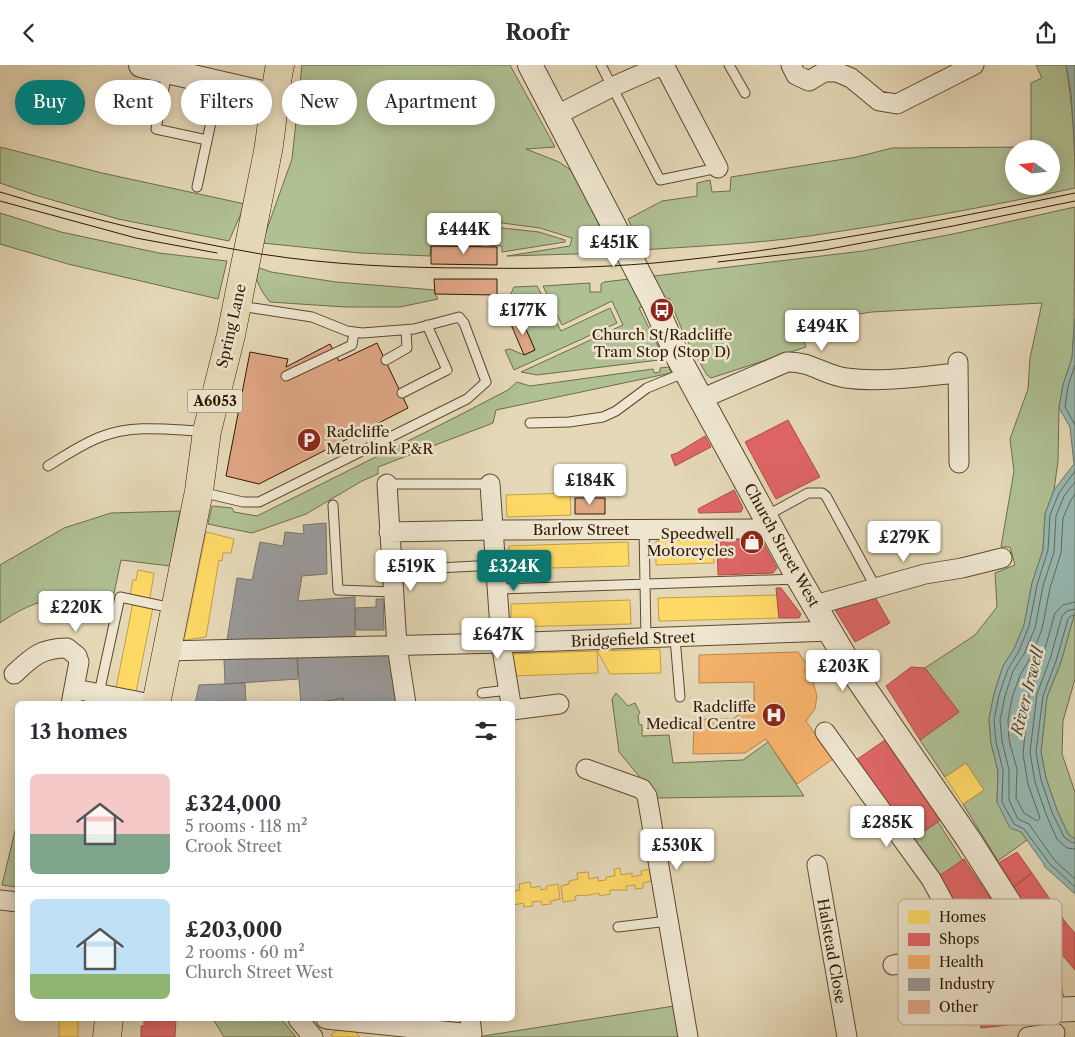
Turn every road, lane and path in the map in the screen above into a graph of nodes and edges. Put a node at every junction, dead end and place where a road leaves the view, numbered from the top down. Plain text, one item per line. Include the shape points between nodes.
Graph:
1 (141, 65) edge
2 (280, 65) edge
3 (530, 65) edge
4 (601, 65) edge
5 (663, 65) edge
6 (729, 65) edge
7 (974, 65) edge
8 (168, 68) edge
9 (794, 70) edge
10 (206, 80) edge
11 (612, 87) junction
12 (745, 93) dead end
13 (274, 98) joint
14 (557, 115) junction
15 (211, 125) edge
16 (208, 140) junction
17 (718, 168) joint
18 (197, 187) dead end
19 (237, 305) junction
20 (427, 325) junction
21 (406, 330) junction
22 (354, 332) junction
23 (386, 360) dead end
24 (687, 372) junction
25 (286, 376) dead end
26 (402, 393) dead end
27 (701, 399) junction
28 (530, 423) dead end
29 (208, 431) junction
30 (959, 463) dead end
31 (48, 466) dead end
32 (387, 484) joint
33 (490, 484) joint
34 (199, 491) junction
35 (333, 505) dead end
36 (769, 523) junction
37 (644, 529) junction
38 (494, 530) junction
39 (389, 532) junction
40 (1002, 558) dead end
41 (496, 565) junction
42 (418, 569) dead end
43 (798, 579) junction
44 (645, 584) junction
45 (497, 589) junction
46 (876, 589) junction
47 (394, 591) junction
48 (815, 605) junction
49 (175, 608) junction
50 (830, 631) junction
51 (675, 638) junction
52 (646, 639) junction
53 (500, 643) junction
54 (397, 646) junction
55 (166, 651) junction
56 (14, 674) dead end
57 (99, 693) junction
58 (482, 693) dead end
59 (73, 696) edge
60 (510, 697) edge
61 (680, 697) dead end
62 (137, 701) edge
63 (157, 701) edge
64 (406, 701) edge
65 (559, 704) dead end
66 (515, 710) edge
67 (825, 732) dead end
68 (586, 769) dead end
69 (817, 865) dead end
70 (942, 899) edge
71 (1007, 899) edge
72 (0, 900) edge
73 (15, 902) edge
74 (668, 921) junction
75 (618, 927) dead end
76 (898, 964) edge
77 (893, 965) dead end
78 (109, 1021) edge
79 (304, 1021) edge
80 (336, 1021) edge
81 (470, 1021) edge
82 (1053, 1025) edge
83 (383, 1031) edge
84 (107, 1037) edge
85 (313, 1037) edge
86 (688, 1037) edge
87 (847, 1037) edge
88 (1028, 1037) edge

1 - 8 street
2 - 13 main road, Spring Lane / A6053
3 - 14 street, Church Street West
4 - 11 lane
5 - 11 street
5 - 17 street
6 - 12 lane
7 - 9 street via 897,104 879,101 851,78 838,72 824,72 808,81
8 - 10 street
8 - 16 lane via 156,129
11 - 14 street
11 - 17 lane via 660,180
13 - 19 main road, Spring Lane / A6053 via 274,120
14 - 24 street, Church Street West
15 - 16 lane
16 - 18 lane
19 - 22 lane via 312,317
19 - 29 main road, Spring Lane / A6053
20 - 21 lane
20 - 26 lane via 447,370
20 - 34 lane via 459,317 464,323 486,382 467,399 259,501 242,502
21 - 22 lane
21 - 23 lane via 407,348
22 - 25 lane via 352,345
24 - 27 street, Church Street West
24 - 28 lane via 648,389 603,417
27 - 30 street via 787,362 799,362 846,378 865,379 958,366 951,440
27 - 36 street, Church Street West
29 - 31 lane via 145,429 116,432 90,442
29 - 34 main road, Spring Lane / A6053
32 - 33 lane
32 - 39 street
33 - 38 street
34 - 49 main road, Spring Lane / A6053
35 - 47 lane via 338,590
36 - 37 street, Barlow Street
36 - 43 street, Church Street West
36 - 46 lane via 808,493 822,493
37 - 38 street, Barlow Street
37 - 44 lane
38 - 39 street, Barlow Street
38 - 41 street
39 - 47 street
40 - 46 street via 976,558 925,574 913,582
41 - 42 lane
41 - 45 street
43 - 44 lane
43 - 48 street, Church Street West
44 - 45 lane
44 - 52 lane
45 - 53 street
46 - 48 street
47 - 54 street
48 - 50 street, Church Street West
49 - 55 main road, Spring Lane / A6053
49 - 57 lane via 120,597
50 - 51 street, Bridgefield Street
50 - 71 street, Church Street West via 856,676
51 - 52 street, Bridgefield Street
51 - 61 lane
52 - 53 street, Bridgefield Street
53 - 54 street, Bridgefield Street
53 - 60 street
54 - 55 street, Bridgefield Street
54 - 64 street
55 - 63 main road, Spring Lane / A6053
56 - 59 street via 40,652 67,648 80,662
57 - 59 street
57 - 62 street
58 - 60 lane
65 - 66 street
67 - 70 street via 931,879
68 - 74 street via 642,789 648,796
69 - 87 street, Halstead Close via 831,893
72 - 73 street
74 - 75 lane
74 - 86 street
76 - 77 street
78 - 84 main road
79 - 85 street
80 - 83 street
81 - 83 street via 472,1034
82 - 88 street

